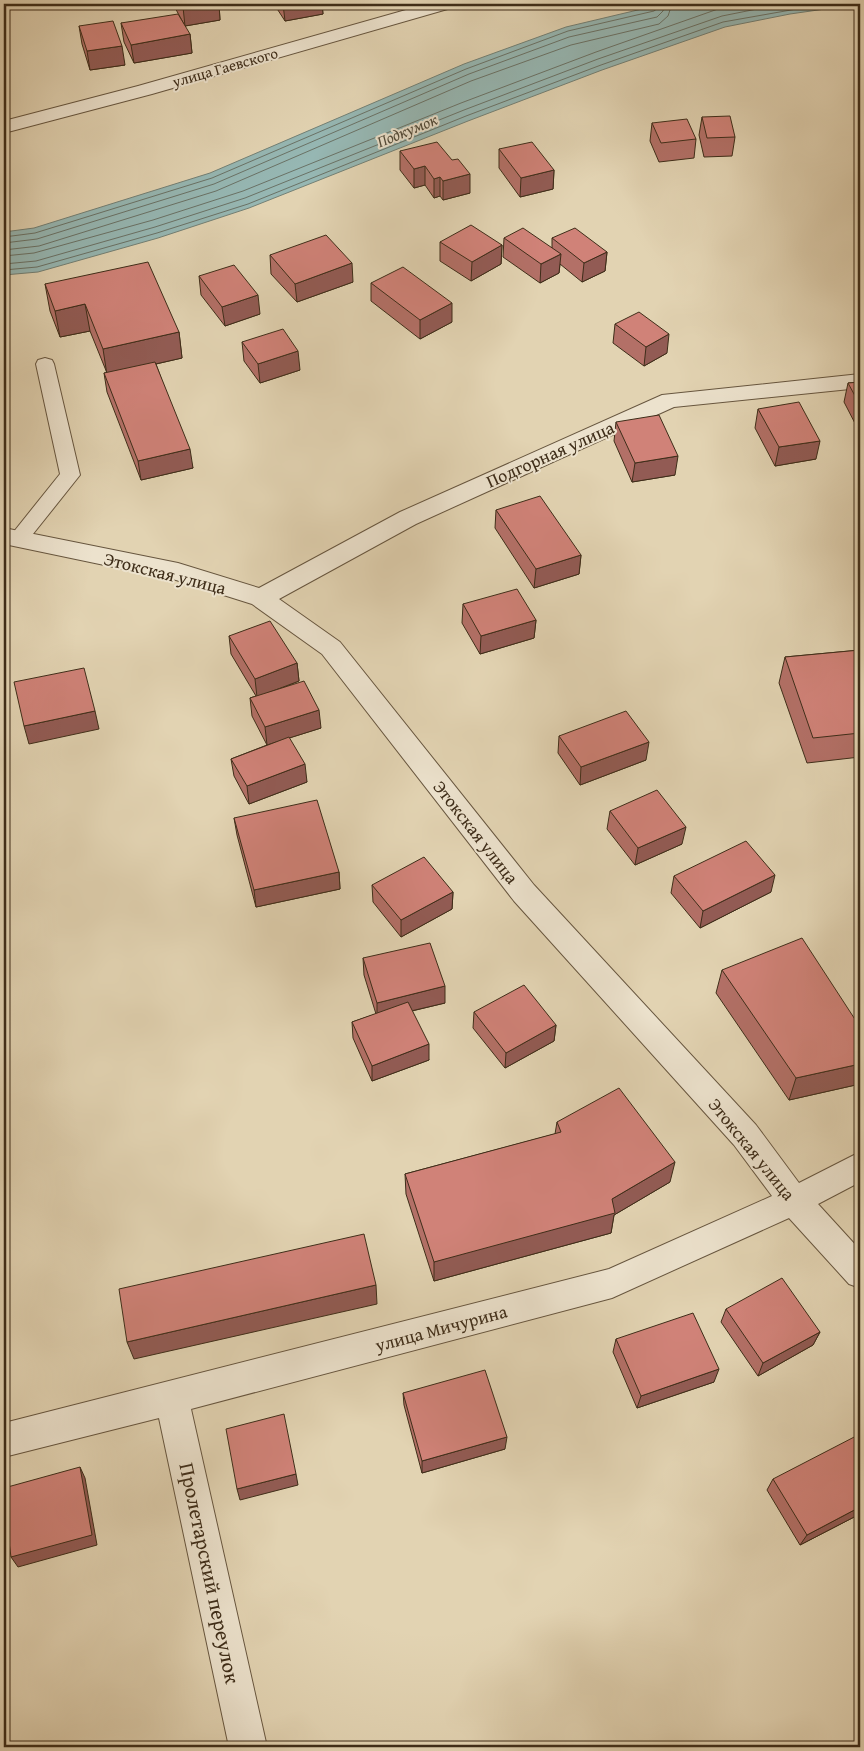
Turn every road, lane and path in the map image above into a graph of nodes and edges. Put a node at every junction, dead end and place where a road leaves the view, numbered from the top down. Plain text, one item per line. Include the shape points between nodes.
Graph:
1 (444, 4) edge
2 (4, 127) edge
3 (45, 364) dead end
4 (860, 381) edge
5 (11, 537) edge
6 (261, 598) junction
7 (860, 1166) edge
8 (794, 1201) junction
9 (860, 1273) edge
10 (172, 1398) junction
11 (4, 1440) edge
12 (248, 1747) edge

1 - 2 street, улица Гаевского
3 - 5 lane via 70,475
4 - 6 street, Подгорная улица via 670,400 408,518
5 - 6 street, Этокская улица via 178,572
6 - 8 street, Этокская улица via 332,648 524,892 745,1135
7 - 8 street, улица Мичурина
8 - 9 street, Этокская улица
8 - 10 street, улица Мичурина via 612,1283
10 - 11 street, улица Мичурина
10 - 12 street, Пролетарский переулок

